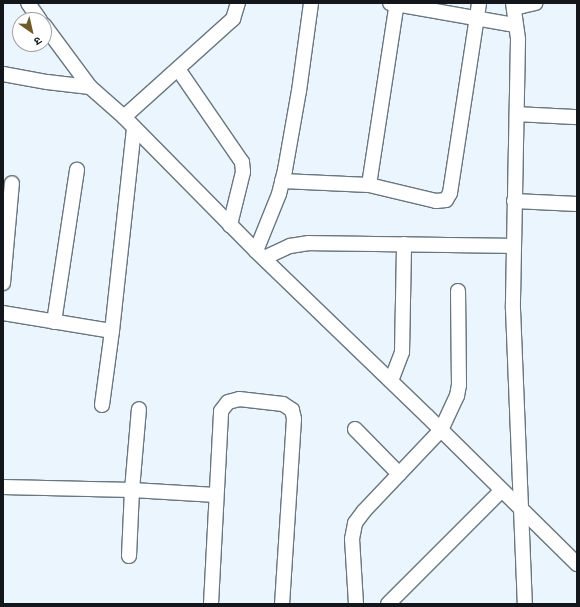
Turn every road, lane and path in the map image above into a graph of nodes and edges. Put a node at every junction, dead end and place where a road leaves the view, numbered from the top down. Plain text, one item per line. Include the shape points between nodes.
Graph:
1 (28, 3) edge
2 (238, 3) edge
3 (311, 3) edge
4 (394, 3) edge
5 (479, 3) edge
6 (535, 3) edge
7 (513, 6) edge
8 (34, 12) edge
9 (477, 19) junction
10 (515, 25) junction
11 (52, 36) edge
12 (178, 69) junction
13 (3, 74) edge
14 (90, 86) junction
15 (517, 114) junction
16 (124, 117) junction
17 (577, 117) edge
18 (134, 128) junction
19 (77, 170) dead end
20 (282, 181) junction
21 (12, 183) dead end
22 (369, 185) junction
23 (514, 201) junction
24 (577, 204) edge
25 (230, 225) junction
26 (404, 244) junction
27 (513, 246) junction
28 (260, 255) junction
29 (3, 283) edge
30 (458, 291) dead end
31 (3, 313) edge
32 (54, 322) junction
33 (112, 331) junction
34 (391, 382) junction
35 (102, 404) dead end
36 (139, 409) dead end
37 (355, 429) dead end
38 (441, 430) junction
39 (399, 474) junction
40 (3, 487) edge
41 (132, 490) junction
42 (502, 490) junction
43 (216, 495) junction
44 (522, 509) junction
45 (129, 556) dead end
46 (577, 564) edge
47 (211, 604) edge
48 (282, 604) edge
49 (356, 604) edge
50 (388, 604) edge
51 (525, 604) edge

1 - 8 street
2 - 12 street via 233,19
3 - 20 street via 299,91
4 - 9 street
4 - 22 street
5 - 9 street
6 - 7 street
7 - 10 street
9 - 10 street
9 - 22 street via 450,193 446,200 436,201
10 - 15 street via 518,40
11 - 14 street
12 - 16 street
12 - 25 street via 242,162 243,172
13 - 14 street
14 - 16 street
15 - 17 street
15 - 23 street
16 - 18 street
18 - 25 street
18 - 33 street
19 - 32 street
20 - 22 street
20 - 28 street
21 - 29 street
23 - 24 street
23 - 27 street
25 - 28 street
26 - 27 street
26 - 28 street via 309,243
26 - 34 street via 402,352
27 - 44 street via 513,309
28 - 34 street
30 - 38 street via 459,385 454,405
31 - 32 street
32 - 33 street
33 - 35 street
34 - 38 street
36 - 41 street
37 - 39 street
38 - 39 street
38 - 42 street
39 - 49 street via 356,523 352,539
40 - 41 street
41 - 43 street
41 - 45 street
42 - 44 street
42 - 50 street
43 - 47 street
43 - 48 street via 221,411 228,402 239,399 283,404 292,410 294,419
44 - 46 street
44 - 51 street

